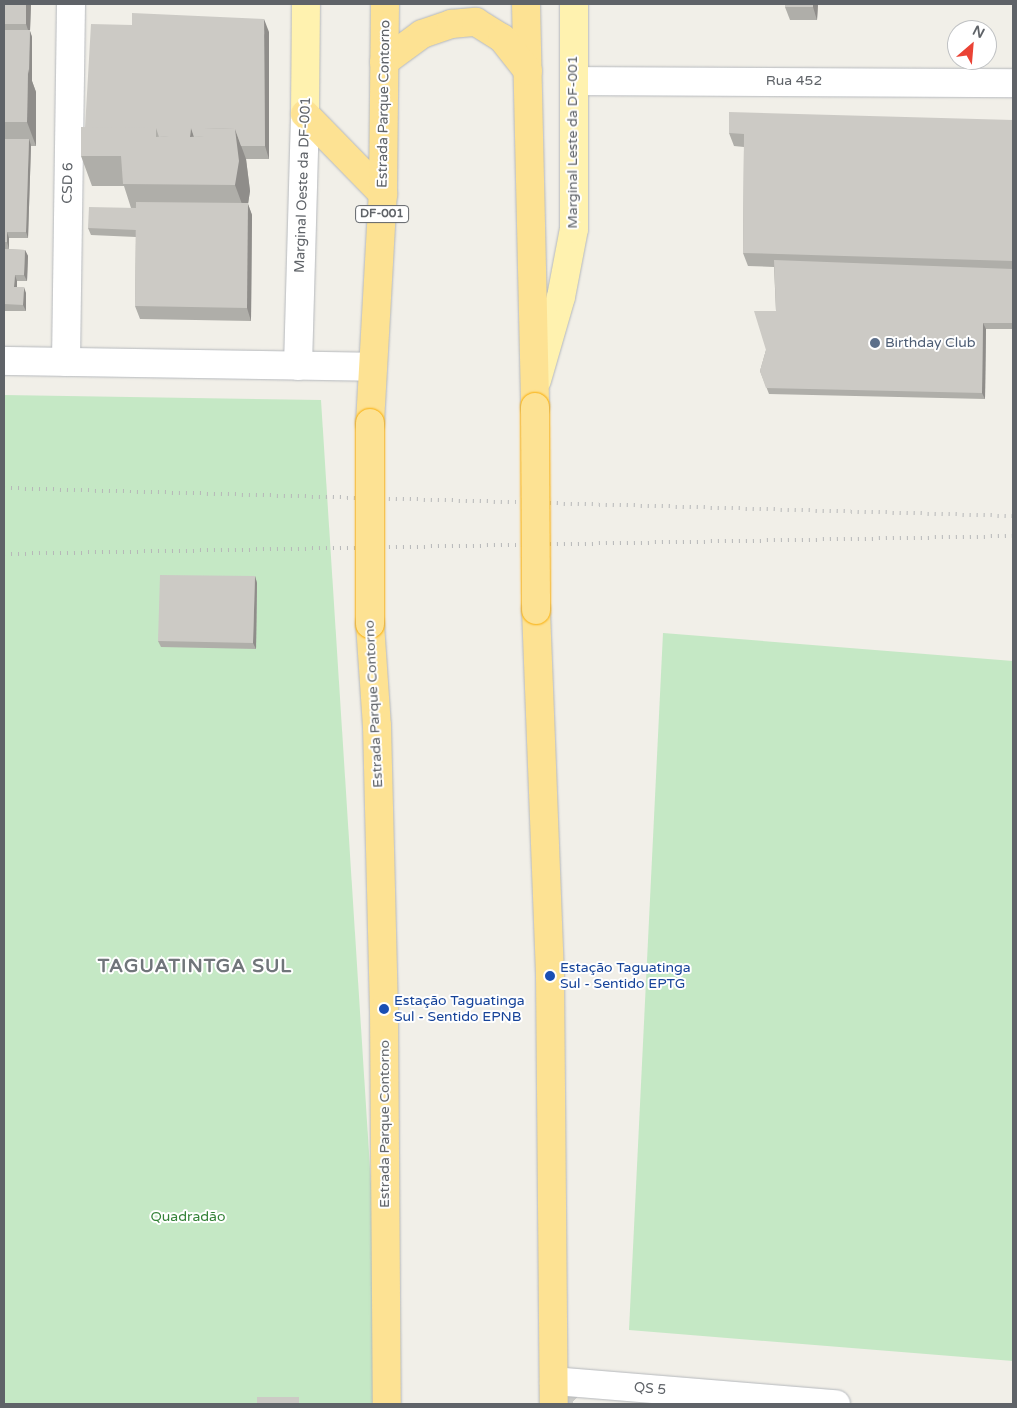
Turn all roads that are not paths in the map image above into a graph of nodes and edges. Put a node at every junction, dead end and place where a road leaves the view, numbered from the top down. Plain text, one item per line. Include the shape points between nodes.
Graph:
1 (71, 4) edge
2 (306, 4) edge
3 (385, 4) edge
4 (526, 4) edge
5 (574, 4) edge
6 (384, 62) junction
7 (528, 70) junction
8 (574, 82) junction
9 (1013, 83) edge
10 (305, 114) junction
11 (383, 194) junction
12 (4, 361) edge
13 (66, 362) junction
14 (298, 366) junction
15 (373, 367) junction
16 (534, 401) junction
17 (554, 1393) edge
18 (388, 1404) edge
19 (836, 1404) edge

1 - 13 street, CSD 6
2 - 10 main road, Marginal Oeste da DF-001
3 - 6 highway, Estrada Parque Contorno / DF-001
4 - 7 highway
5 - 8 main road, Marginal Leste da DF-001
6 - 7 highway via 422,34 450,24 476,22 502,38
6 - 11 highway, Estrada Parque Contorno / DF-001
7 - 16 highway
8 - 9 street, Rua 452
8 - 16 main road, Marginal Leste da DF-001 via 574,229 562,297
10 - 11 highway
10 - 14 street, Marginal Oeste da DF-001
11 - 15 highway, Estrada Parque Contorno / DF-001
12 - 13 street
13 - 14 street
14 - 15 street
15 - 18 highway, Estrada Parque Contorno / DF-001, bridge via 370,624 377,726 384,1009
16 - 17 highway, bridge via 536,610 550,976
17 - 19 street, QS 5

